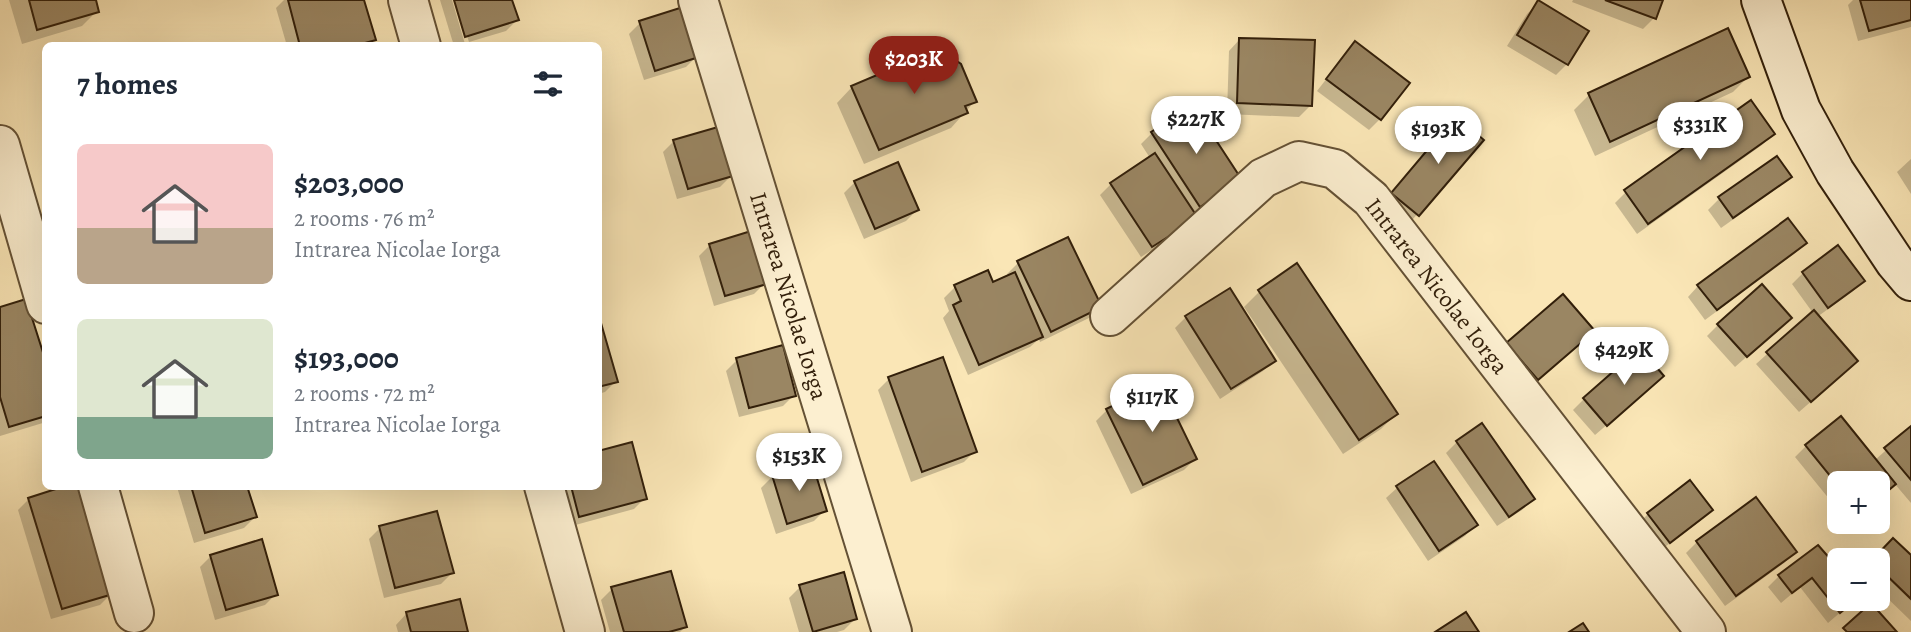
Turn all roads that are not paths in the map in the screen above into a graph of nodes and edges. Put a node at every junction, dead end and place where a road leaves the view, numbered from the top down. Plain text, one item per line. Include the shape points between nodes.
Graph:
1 (408, 0) edge
2 (698, 0) edge
3 (1761, 0) edge
4 (420, 42) edge
5 (0, 145) edge
6 (1911, 281) edge
7 (42, 290) edge
8 (1110, 316) dead end
9 (99, 490) edge
10 (545, 490) edge
11 (134, 613) dead end
12 (585, 632) edge
13 (892, 632) edge
14 (1706, 632) edge

1 - 4 street
2 - 13 street, Intrarea Nicolae Iorga
3 - 6 street via 1801,110 1835,172
5 - 7 street
8 - 14 street, Intrarea Nicolae Iorga via 1263,178 1299,161 1335,169 1371,199
9 - 11 street
10 - 12 street

